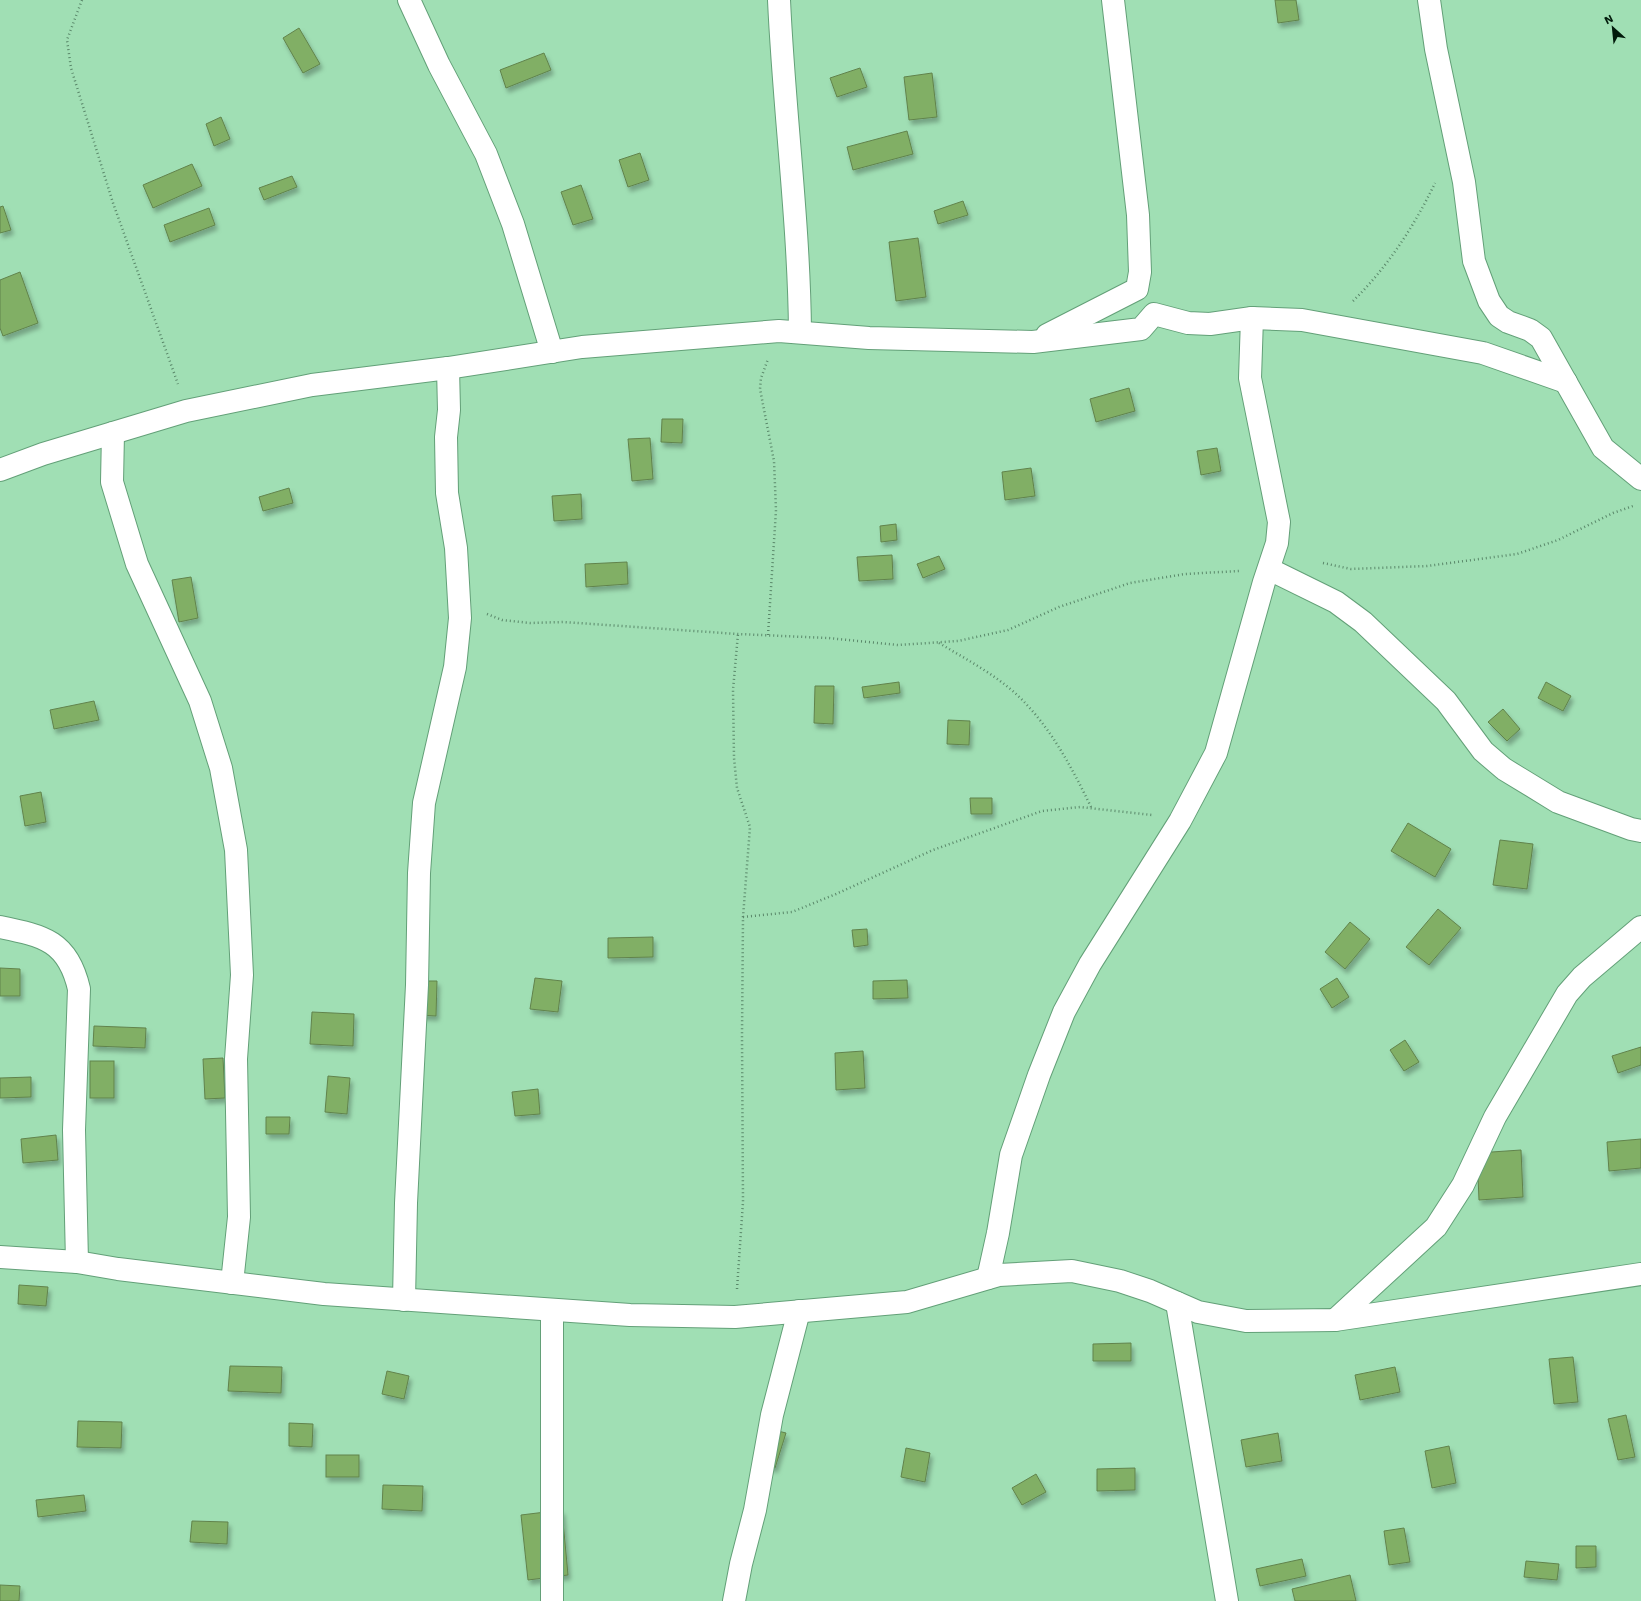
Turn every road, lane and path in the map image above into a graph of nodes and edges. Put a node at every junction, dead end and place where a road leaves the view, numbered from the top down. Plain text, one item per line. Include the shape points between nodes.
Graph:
1 (82, 0) edge
2 (409, 0) edge
3 (780, 0) edge
4 (1113, 0) edge
5 (1429, 0) edge
6 (1455, 140) junction
7 (1252, 318) junction
8 (1329, 325) junction
9 (790, 332) junction
10 (1033, 342) junction
11 (552, 352) junction
12 (448, 368) junction
13 (1566, 382) junction
14 (186, 412) junction
15 (113, 433) junction
16 (0, 470) edge
17 (1641, 479) edge
18 (1639, 503) dead end
19 (1320, 562) dead end
20 (1269, 569) junction
21 (481, 609) dead end
22 (738, 634) junction
23 (768, 635) junction
24 (939, 642) junction
25 (1092, 809) junction
26 (1180, 821) junction
27 (1641, 830) edge
28 (743, 917) junction
29 (0, 927) edge
30 (1641, 927) edge
31 (0, 1257) edge
32 (77, 1262) junction
33 (1641, 1274) edge
34 (988, 1278) junction
35 (232, 1283) junction
36 (404, 1300) junction
37 (1177, 1303) junction
38 (552, 1310) junction
39 (799, 1312) junction
40 (735, 1317) junction
41 (1335, 1320) junction
42 (552, 1601) edge
43 (734, 1601) edge
44 (1227, 1601) edge

1 - 14 path via 67,40 71,68 113,203 174,369
2 - 11 street via 439,65 486,154 512,224
3 - 9 street via 784,92 800,278
4 - 10 street via 1138,215 1140,272 1137,289
5 - 6 street
6 - 8 path via 1422,211 1372,284
6 - 13 street via 1464,182 1474,261 1489,301 1499,316 1541,338
7 - 8 street via 1280,318
7 - 10 street via 1210,324 1154,314 1141,329
7 - 20 street via 1250,378 1279,522 1277,543
8 - 13 street via 1483,353
9 - 10 street via 869,338
9 - 11 street via 582,347
9 - 23 path via 761,378 760,389 774,461 775,503
11 - 12 street
12 - 14 street via 312,385
12 - 36 street via 447,493 456,548 460,618 455,668 424,803 419,873
13 - 17 street via 1603,448
14 - 15 street
15 - 16 street
15 - 35 street via 112,482 137,564 200,701 221,768 236,850 242,975 236,1059 239,1217
18 - 19 path via 1558,540 1517,554 1427,566 1350,569
20 - 24 path via 1185,574 1130,583 1059,607 1008,630 958,641
20 - 26 street via 1216,753
20 - 27 street via 1336,602 1363,622 1446,701 1483,750 1504,769 1558,802 1631,829
21 - 22 path via 502,620
22 - 23 path
22 - 28 path via 733,690 734,758 737,788 750,827
23 - 24 path via 898,645
24 - 25 path via 997,679 1026,704 1052,736
25 - 26 path via 1153,815
25 - 28 path via 1080,807 1042,811 933,850 792,912
26 - 34 street via 1090,964 1064,1012 1011,1155
28 - 40 path via 743,1202
29 - 32 street via 47,939 66,956 79,989 74,1130
30 - 41 street via 1582,977 1567,994 1495,1117 1463,1185 1436,1227
31 - 32 street
32 - 35 street
33 - 41 street
34 - 37 street via 999,1275 1072,1271 1120,1281
34 - 39 street via 907,1302
35 - 36 street
36 - 38 street
37 - 41 street via 1198,1312 1246,1321
37 - 44 street
38 - 40 street via 630,1315
38 - 42 street
39 - 40 street
39 - 43 street via 772,1415 755,1510

